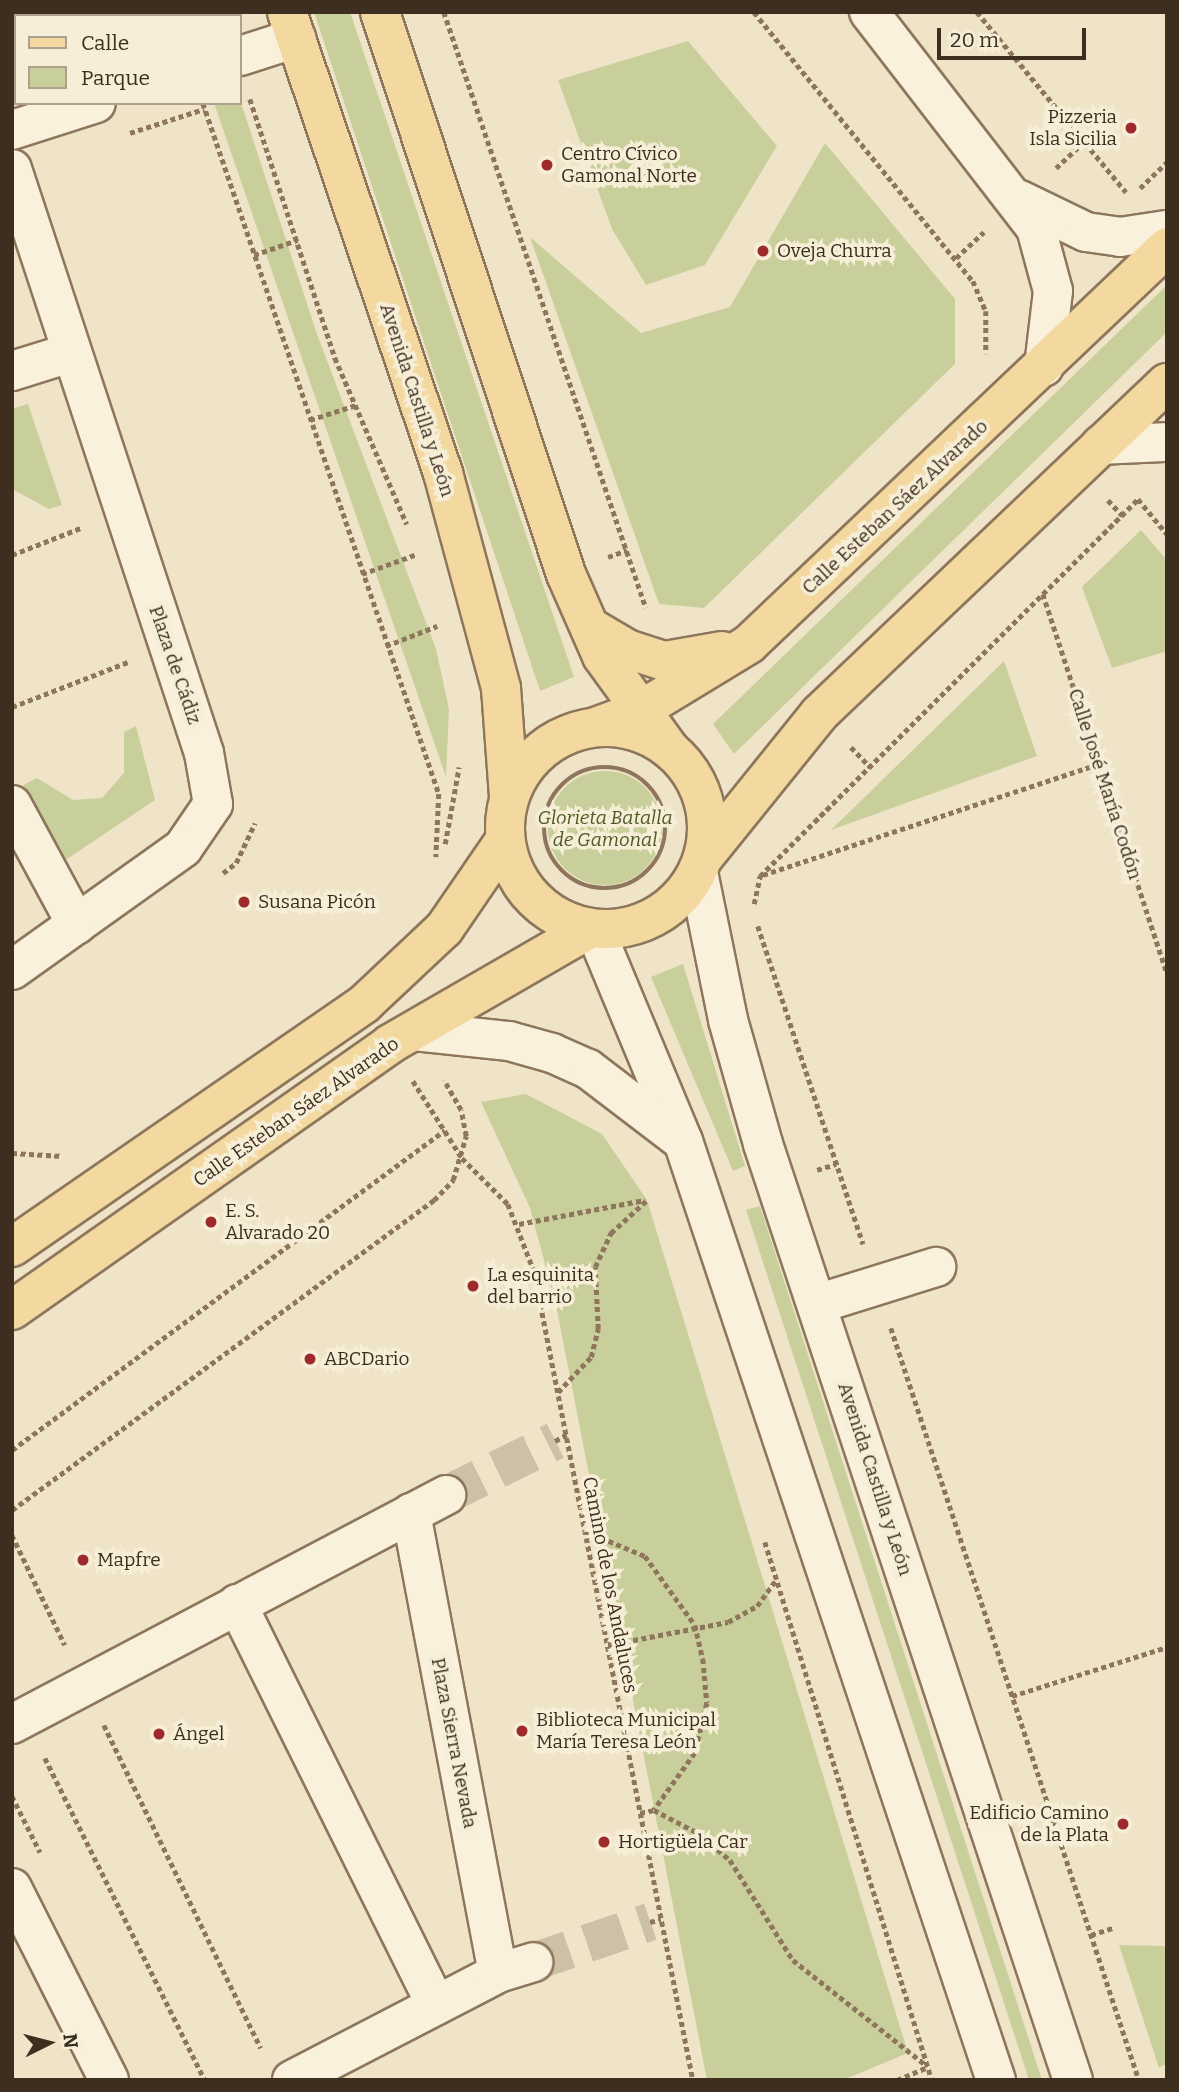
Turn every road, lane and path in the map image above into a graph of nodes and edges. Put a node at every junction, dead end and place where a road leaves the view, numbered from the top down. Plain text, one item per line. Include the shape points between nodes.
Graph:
1 (380, 12) edge
2 (444, 12) edge
3 (754, 12) edge
4 (869, 12) edge
5 (977, 12) edge
6 (292, 25) edge
7 (242, 55) edge
8 (248, 95) dead end
9 (90, 105) edge
10 (204, 105) edge
11 (12, 130) edge
12 (1167, 162) edge
13 (12, 169) edge
14 (1020, 200) junction
15 (1167, 230) edge
16 (297, 240) junction
17 (1167, 247) edge
18 (254, 255) junction
19 (70, 353) junction
20 (1044, 366) junction
21 (982, 367) dead end
22 (12, 371) edge
23 (1167, 383) edge
24 (356, 405) junction
25 (310, 420) junction
26 (1167, 442) edge
27 (1101, 445) junction
28 (409, 532) dead end
29 (94, 536) dead end
30 (413, 543) dead end
31 (417, 554) junction
32 (12, 555) edge
33 (421, 567) dead end
34 (362, 574) junction
35 (1043, 594) dead end
36 (439, 616) dead end
37 (649, 617) dead end
38 (590, 627) junction
39 (443, 635) dead end
40 (749, 644) junction
41 (131, 647) dead end
42 (135, 659) junction
43 (139, 671) dead end
44 (12, 708) edge
45 (639, 711) junction
46 (595, 727) junction
47 (670, 750) junction
48 (459, 757) dead end
49 (1098, 764) junction
50 (439, 794) dead end
51 (509, 796) junction
52 (12, 804) edge
53 (505, 840) junction
54 (662, 851) joint
55 (441, 861) dead end
56 (700, 865) junction
57 (760, 876) dead end
58 (77, 925) junction
59 (592, 930) junction
60 (12, 970) edge
61 (1167, 974) edge
62 (414, 1031) junction
63 (437, 1069) dead end
64 (445, 1130) dead end
65 (683, 1141) junction
66 (462, 1158) junction
67 (519, 1224) junction
68 (12, 1247) edge
69 (936, 1267) dead end
70 (817, 1304) junction
71 (12, 1310) edge
72 (558, 1392) junction
73 (566, 1435) junction
74 (555, 1441) tunnel mouth
75 (12, 1450) edge
76 (446, 1495) tunnel mouth
77 (12, 1510) edge
78 (411, 1513) junction
79 (585, 1531) junction
80 (12, 1535) edge
81 (764, 1538) dead end
82 (777, 1578) junction
83 (237, 1604) junction
84 (696, 1631) junction
85 (608, 1645) junction
86 (1167, 1647) edge
87 (86, 1687) junction
88 (1012, 1696) dead end
89 (18, 1721) edge
90 (654, 1810) junction
91 (640, 1813) junction
92 (12, 1888) edge
93 (661, 1919) junction
94 (650, 1922) tunnel mouth
95 (1114, 1928) dead end
96 (1091, 1935) dead end
97 (436, 2005) junction
98 (278, 2067) edge
99 (928, 2067) junction
100 (987, 2077) edge
101 (109, 2080) edge
102 (205, 2080) edge
103 (693, 2080) edge
104 (897, 2080) edge
105 (932, 2080) edge
106 (1073, 2080) edge

1 - 38 main road via 566,574
2 - 37 path
3 - 21 path via 974,281 987,321
4 - 14 street
5 - 12 path via 1131,197
6 - 7 street
6 - 51 main road, Avenida Castilla y León via 447,487 501,688
8 - 16 path
9 - 11 street
10 - 18 path
13 - 19 street, Plaza de Cádiz
14 - 15 street via 1086,232 1120,237
14 - 20 street via 1048,259 1053,291
16 - 18 path
16 - 24 path
17 - 20 main road, Calle Esteban Sáez Alvarado
18 - 25 path
19 - 22 street
19 - 58 street, Plaza de Cádiz via 204,753 213,804 183,848
20 - 40 main road, Calle Esteban Sáez Alvarado
23 - 27 main road
24 - 25 path
24 - 28 path
25 - 34 path
26 - 27 street
27 - 56 main road via 819,714
29 - 32 path via 90,524
30 - 31 path
31 - 33 path
31 - 34 path
34 - 50 path
35 - 49 path, Calle José María Codón
36 - 39 path
38 - 40 main road via 627,649 665,661
38 - 45 main road
40 - 45 main road, Calle Esteban Sáez Alvarado
41 - 42 path
42 - 43 path
42 - 44 path
45 - 46 main road, Calle Esteban Sáez Alvarado
45 - 47 main road
46 - 47 main road via 634,731
46 - 51 main road via 543,748
47 - 56 main road via 702,798
48 - 55 path
49 - 57 path
49 - 61 path, Calle José María Codón
51 - 53 main road
52 - 58 street
53 - 59 main road via 527,893 556,917
53 - 68 main road via 444,929 372,997
54 - 54 path via 637,880 601,889 582,885 566,875 546,844 548,804 577,774 618,768 653,791 666,830
56 - 59 main road via 654,918
56 - 70 street, Avenida Castilla y León via 728,1020
58 - 60 street, Plaza de Cádiz
59 - 62 main road, Calle Esteban Sáez Alvarado
59 - 65 street
62 - 65 street via 509,1041 552,1053 588,1069
62 - 71 main road, Calle Esteban Sáez Alvarado
63 - 66 path via 461,1110
64 - 75 path
65 - 100 street
66 - 67 path, Camino de los Andaluces via 508,1204
66 - 77 path via 453,1180 434,1200
67 - 72 path, Camino de los Andaluces
67 - 72 path via 647,1200 611,1233 594,1267 598,1329 591,1357
69 - 70 street
70 - 106 street, Avenida Castilla y León
72 - 73 path, Camino de los Andaluces
73 - 74 path
73 - 79 path, Camino de los Andaluces
76 - 78 street
78 - 83 street
78 - 97 street, Plaza Sierra Nevada via 515,1967
79 - 84 path via 645,1556 674,1588
79 - 85 path, Camino de los Andaluces
80 - 87 path
81 - 82 path
82 - 84 path via 757,1606
82 - 99 path
83 - 87 street
83 - 97 street
84 - 85 path
84 - 90 path via 707,1703 695,1753
85 - 91 path, Camino de los Andaluces
86 - 88 path
87 - 89 street
87 - 98 path
89 - 102 path
90 - 91 path
90 - 99 path via 698,1833 730,1860 793,1960
91 - 93 path, Camino de los Andaluces
92 - 101 street
93 - 94 path
93 - 103 path, Camino de los Andaluces
95 - 96 path
97 - 98 street, Plaza Sierra Nevada
99 - 104 path
99 - 105 path

